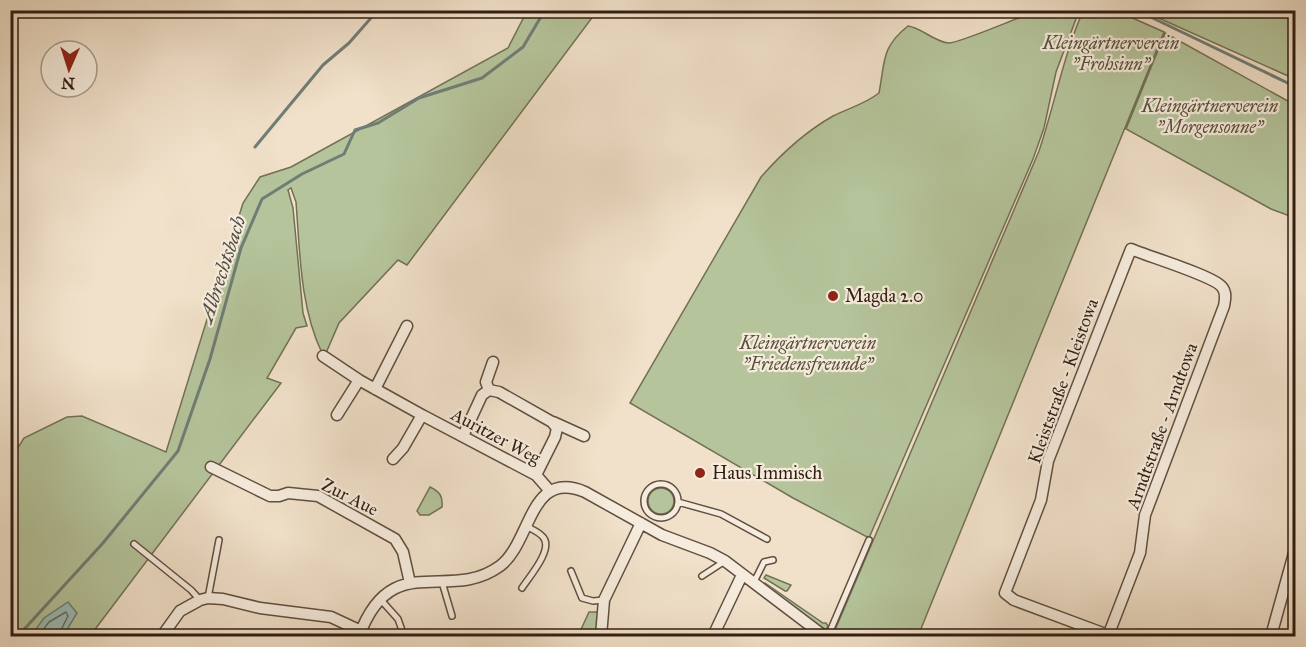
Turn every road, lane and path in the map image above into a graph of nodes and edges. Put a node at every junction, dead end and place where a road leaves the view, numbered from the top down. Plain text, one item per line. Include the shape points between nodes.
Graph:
1 (1131, 249) joint
2 (407, 326) dead end
3 (323, 357) dead end
4 (493, 362) dead end
5 (359, 380) junction
6 (375, 389) junction
7 (489, 390) junction
8 (337, 415) dead end
9 (422, 415) junction
10 (552, 422) junction
11 (463, 436) junction
12 (584, 436) dead end
13 (393, 459) dead end
14 (211, 467) dead end
15 (536, 475) junction
16 (550, 491) junction
17 (678, 502) junction
18 (648, 511) junction
19 (641, 524) junction
20 (526, 526) junction
21 (766, 539) dead end
22 (219, 540) dead end
23 (869, 540) dead end
24 (134, 544) dead end
25 (1296, 546) edge
26 (773, 560) dead end
27 (724, 561) junction
28 (571, 571) dead end
29 (742, 575) junction
30 (702, 576) dead end
31 (442, 580) junction
32 (410, 583) junction
33 (753, 583) junction
34 (522, 588) dead end
35 (204, 599) junction
36 (379, 599) junction
37 (604, 600) junction
38 (452, 616) dead end
39 (360, 634) edge
40 (162, 636) edge
41 (404, 636) edge
42 (602, 636) edge
43 (713, 636) edge
44 (826, 636) edge
45 (1108, 636) edge
46 (1271, 636) edge

1 - 45 street, Arndtstraße - Arndtowa via 1209,279 1222,287 1226,296 1145,515 1140,553
1 - 45 street, Kleiststraße - Kleistowa via 1048,461 1041,500 1005,593
2 - 6 street
3 - 5 street, Auritzer Weg
4 - 7 street via 486,382
5 - 6 street, Auritzer Weg
5 - 8 street
6 - 9 street, Auritzer Weg
7 - 10 street
7 - 11 street via 482,395
9 - 11 street, Auritzer Weg
9 - 13 street, Auritzer Weg
10 - 12 street
10 - 15 street via 557,429 555,437
11 - 15 street, Auritzer Weg
14 - 32 street, Zur Aue via 270,496 318,496 396,539
15 - 16 street, Auritzer Weg
16 - 19 street via 574,487
16 - 20 street via 542,497
17 - 18 lane via 674,513 663,518
17 - 18 lane via 672,488 656,484 645,495
17 - 21 lane via 721,514
18 - 19 lane
19 - 27 street
19 - 37 street
20 - 31 street via 501,565 478,576
20 - 34 lane via 543,537 546,547
22 - 35 lane
23 - 44 lane
24 - 35 lane
25 - 46 street
26 - 33 lane via 764,562
27 - 29 street
27 - 30 lane
28 - 37 lane via 582,598
29 - 33 street
29 - 43 street
31 - 32 street
31 - 38 lane
32 - 36 street
33 - 44 street
35 - 39 street via 332,617
35 - 40 street via 180,611
36 - 39 street
36 - 41 lane via 398,619
37 - 42 street

